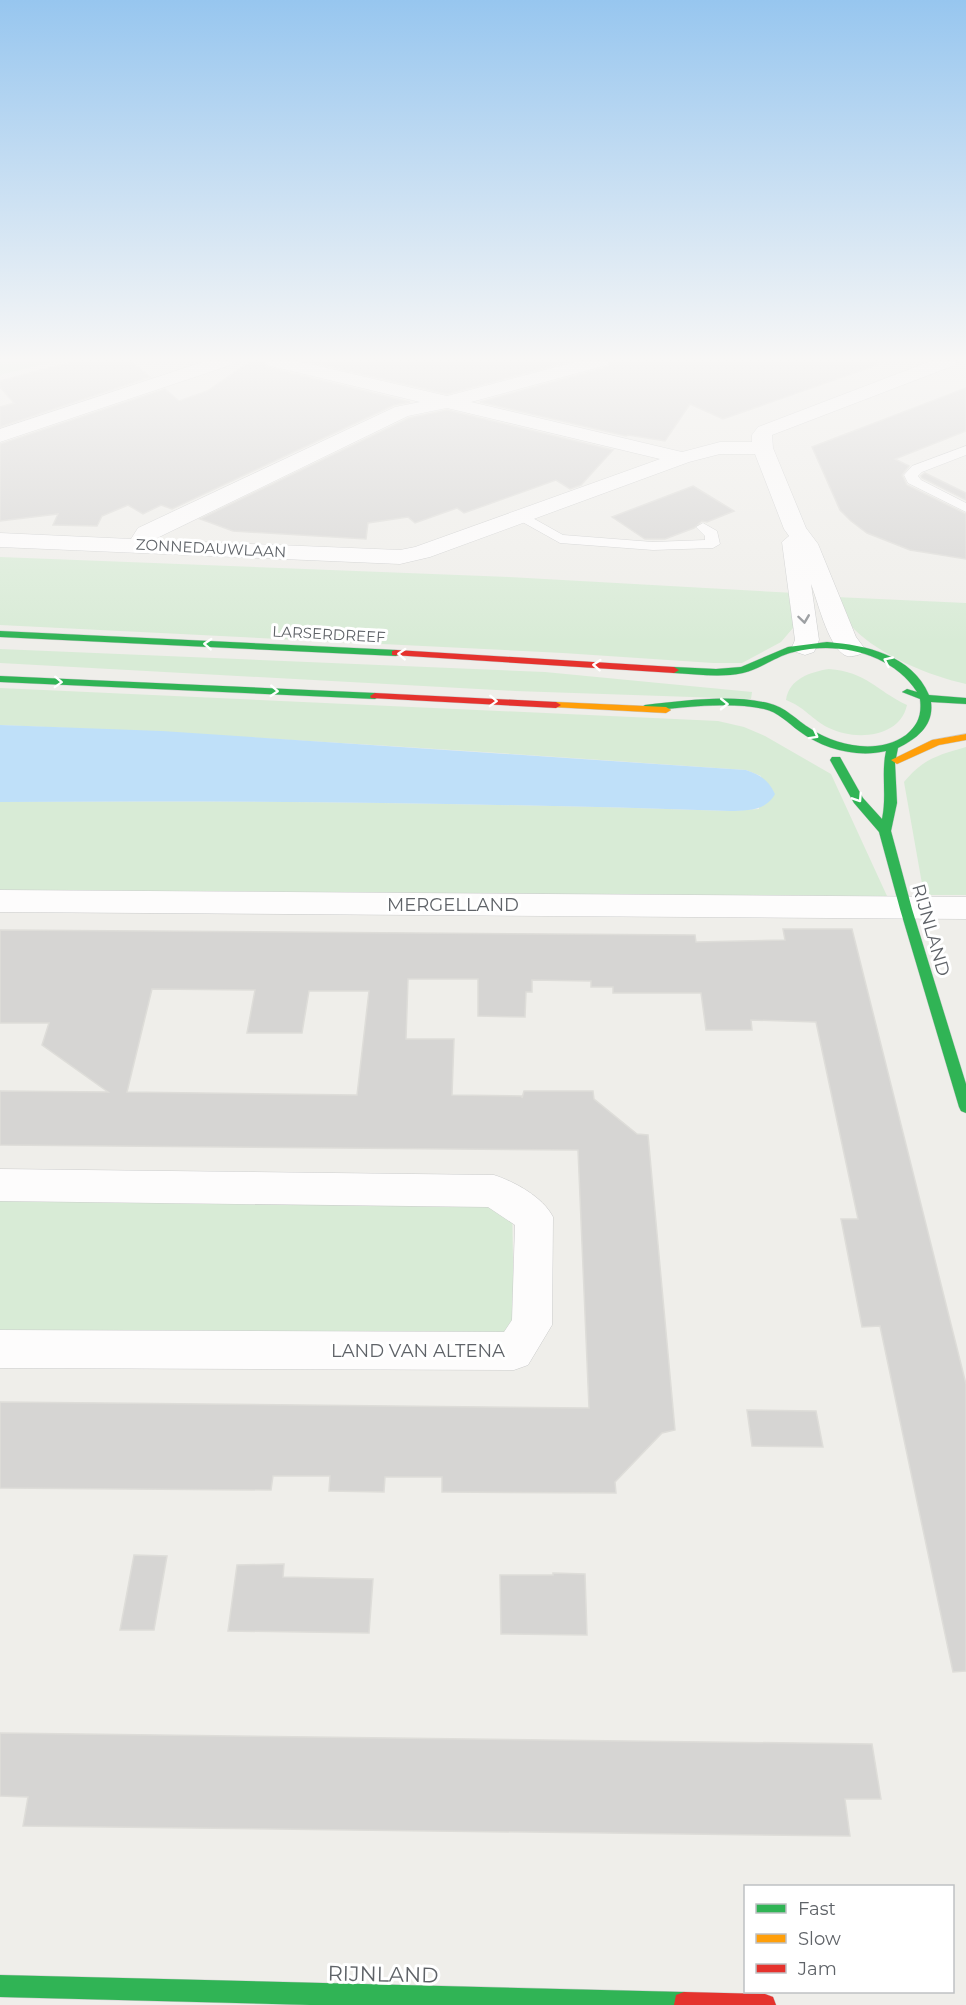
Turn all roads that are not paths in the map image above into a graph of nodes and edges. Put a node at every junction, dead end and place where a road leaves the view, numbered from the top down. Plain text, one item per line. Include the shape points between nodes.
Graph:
1 (311, 455) edge
2 (668, 455) edge
3 (695, 455) edge
4 (766, 455) edge
5 (954, 455) edge
6 (682, 458) junction
7 (966, 508) edge
8 (522, 516) junction
9 (703, 527) dead end
10 (795, 529) junction
11 (0, 540) edge
12 (139, 544) junction
13 (0, 634) edge
14 (803, 654) junction
15 (859, 657) junction
16 (655, 670) junction
17 (0, 679) edge
18 (748, 682) dead end
19 (919, 683) junction
20 (895, 685) dead end
21 (966, 689) edge
22 (927, 698) junction
23 (765, 700) junction
24 (966, 701) edge
25 (645, 708) junction
26 (718, 716) dead end
27 (769, 722) dead end
28 (938, 722) dead end
29 (921, 727) junction
30 (966, 737) edge
31 (893, 746) junction
32 (879, 763) junction
33 (885, 831) junction
34 (0, 901) edge
35 (966, 908) edge
36 (906, 909) junction
37 (966, 1107) edge
38 (0, 1185) edge
39 (0, 1349) edge
40 (0, 1986) edge
41 (765, 2005) edge

1 - 12 street via 146,533
2 - 6 street
3 - 6 street, ZONNEDAUWLAAN
4 - 10 street
5 - 7 lane via 911,475 915,483
6 - 8 street, ZONNEDAUWLAAN
8 - 9 lane via 560,538 653,546 713,544 712,534
8 - 12 street, ZONNEDAUWLAAN via 422,552 400,556
10 -> 14 street via 793,545 807,640
10 - 15 street via 807,544 844,639
11 - 12 street, ZONNEDAUWLAAN
16 -> 13 main road, LARSERDREEF via 512,659
14 - 15 main road
14 - 15 main road via 828,645
14 - 16 main road, LARSERDREEF via 780,653 750,669 732,671
19 -> 15 main road via 891,662
16 - 18 main road, LARSERDREEF
17 -> 25 main road
19 - 21 main road
19 - 22 main road
20 - 22 main road
22 - 24 main road
22 - 29 main road via 927,713
25 -> 23 main road
23 - 27 main road
23 -> 31 main road via 791,715 805,730 834,744 868,749
25 - 26 main road
28 - 29 main road
29 - 31 main road
30 - 32 main road via 936,742 904,759
31 - 32 main road, RIJNLAND
32 - 33 main road, RIJNLAND via 891,803
32 -> 33 main road, RIJNLAND via 831,759
33 - 36 main road, RIJNLAND
34 - 36 street, MERGELLAND
35 - 36 street, MERGELLAND
36 - 37 main road, RIJNLAND
38 - 39 street, LAND VAN ALTENA via 494,1191 534,1217 532,1325 514,1351
40 - 41 main road, RIJNLAND

